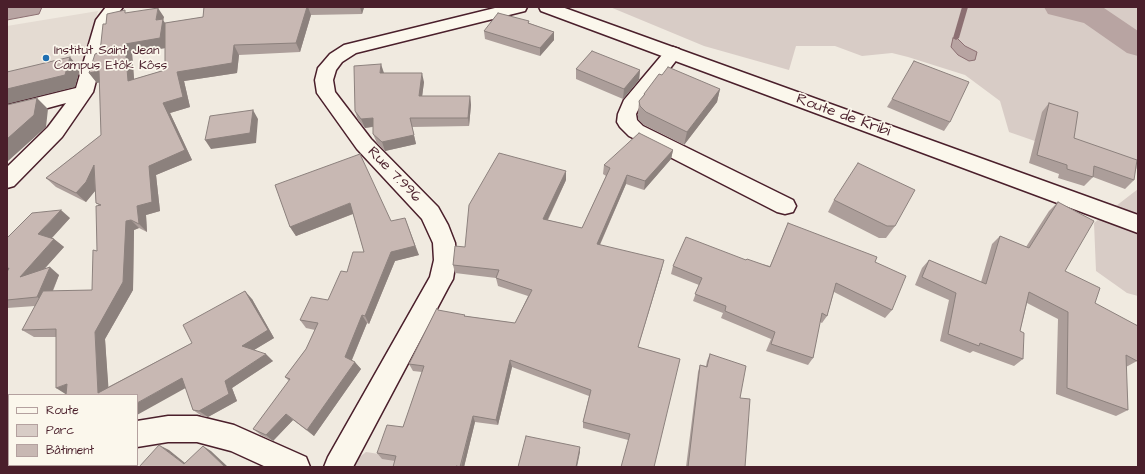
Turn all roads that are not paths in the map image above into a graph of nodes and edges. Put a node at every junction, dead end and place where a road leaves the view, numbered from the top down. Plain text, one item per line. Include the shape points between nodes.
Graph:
1 (116, 7) edge
2 (519, 7) edge
3 (547, 7) edge
4 (673, 53) junction
5 (84, 92) junction
6 (7, 112) edge
7 (7, 180) edge
8 (785, 206) dead end
9 (1138, 224) edge
10 (138, 434) edge
11 (296, 467) edge
12 (338, 467) edge

1 - 5 street via 104,20
2 - 12 street, Rue 7.996 via 350,49 327,68 324,80 326,93 364,144 430,213 444,243 445,260 441,279
3 - 4 street, Route de Kribi
4 - 8 street via 631,105 627,122 636,131
4 - 9 street, Route de Kribi
5 - 6 street
5 - 7 street via 55,132
10 - 11 street via 168,429 197,429 234,438

